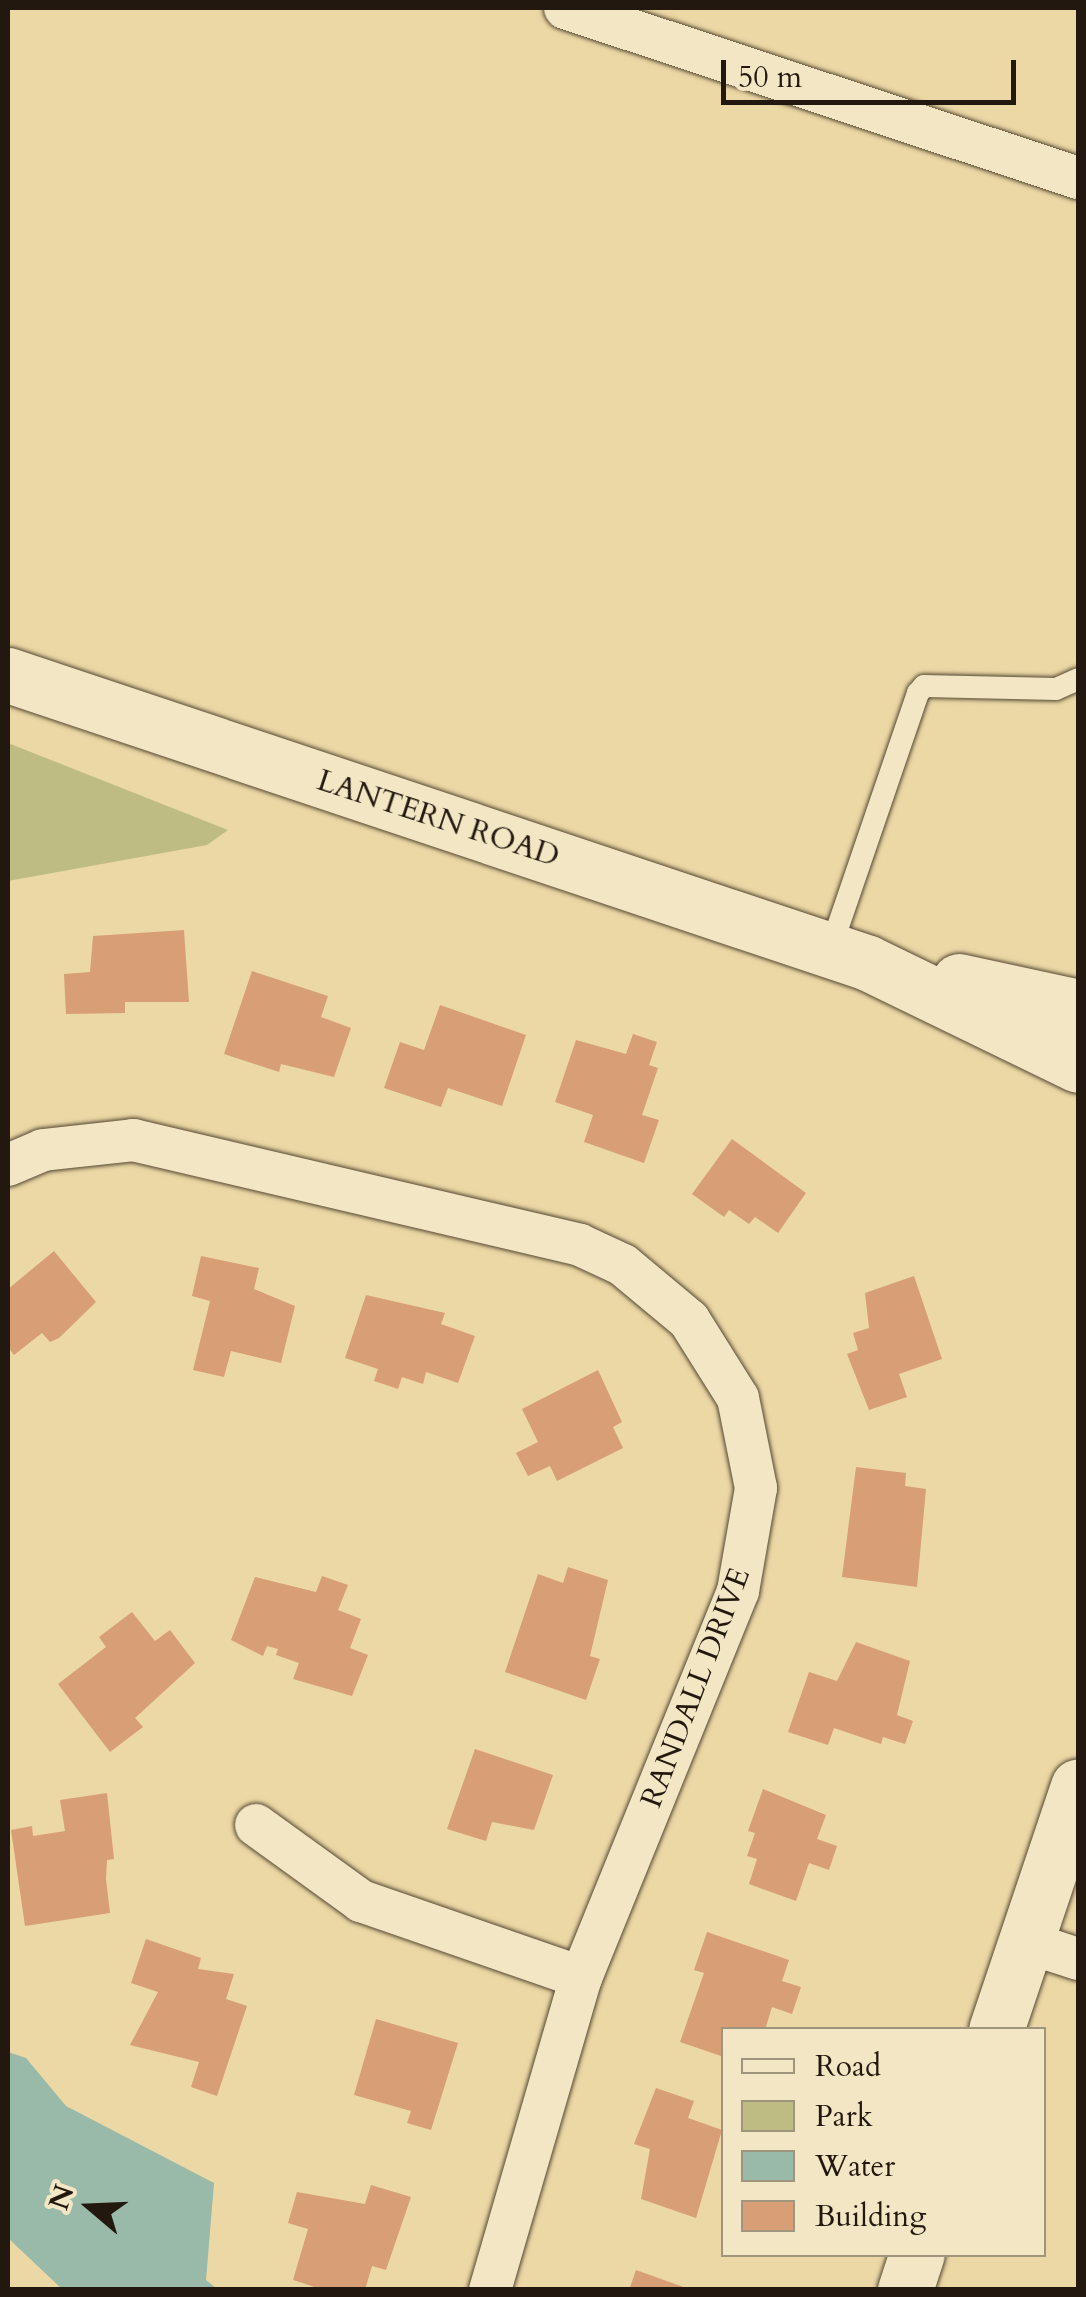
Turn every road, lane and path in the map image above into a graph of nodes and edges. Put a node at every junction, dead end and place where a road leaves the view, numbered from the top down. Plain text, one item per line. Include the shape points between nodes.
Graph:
1 (565, 8) edge
2 (1078, 178) edge
3 (8, 676) edge
4 (1078, 679) edge
5 (849, 956) junction
6 (1078, 1007) edge
7 (1078, 1066) edge
8 (8, 1165) edge
9 (1078, 1786) edge
10 (256, 1825) dead end
11 (1026, 1942) junction
12 (1078, 1959) edge
13 (581, 1977) junction
14 (997, 2027) edge
15 (917, 2257) edge
16 (490, 2290) edge
17 (905, 2290) edge

1 - 2 street
3 - 5 street, LANTERN ROAD
4 - 5 lane via 1056,689 924,686 918,692
5 - 6 street, LANTERN ROAD
5 - 7 street, LANTERN ROAD
8 - 13 street, RANDALL DRIVE via 43,1150 134,1140 580,1246 656,1288 710,1347 752,1442 756,1488 747,1557
9 - 11 street
10 - 13 street via 360,1902
11 - 12 street
11 - 14 street
13 - 16 street, RANDALL DRIVE
15 - 17 street

